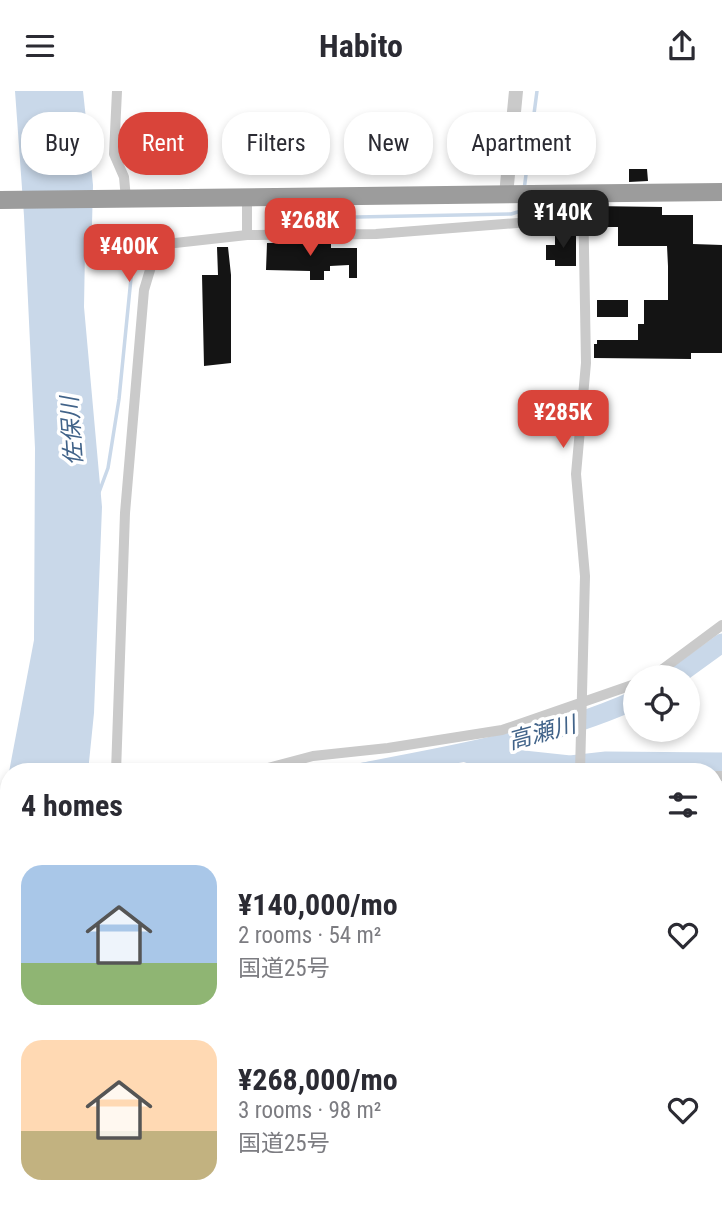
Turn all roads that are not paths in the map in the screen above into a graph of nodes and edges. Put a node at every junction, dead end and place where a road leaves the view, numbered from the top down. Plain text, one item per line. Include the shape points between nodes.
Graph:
1 (117, 91) edge
2 (516, 91) edge
3 (722, 192) edge
4 (583, 194) junction
5 (517, 195) junction
6 (334, 197) junction
7 (126, 199) junction
8 (247, 199) junction
9 (2, 200) edge
10 (582, 218) junction
11 (334, 234) junction
12 (247, 235) junction
13 (722, 625) edge
14 (668, 665) edge
15 (623, 688) edge
16 (580, 704) junction
17 (116, 763) edge
18 (287, 763) edge
19 (579, 763) edge

1 - 7 street via 114,153 124,177
2 - 5 street
3 - 4 highway
4 - 5 highway
4 - 10 street
5 - 6 highway
6 - 8 highway
6 - 11 street
7 - 8 highway
7 - 9 highway
8 - 12 street
10 - 11 street
10 - 16 street via 586,363 576,474 585,576
11 - 12 street
12 - 17 street via 166,244 153,260 144,290 125,513
13 - 14 street
15 - 16 street
16 - 18 street via 502,730
16 - 19 street

